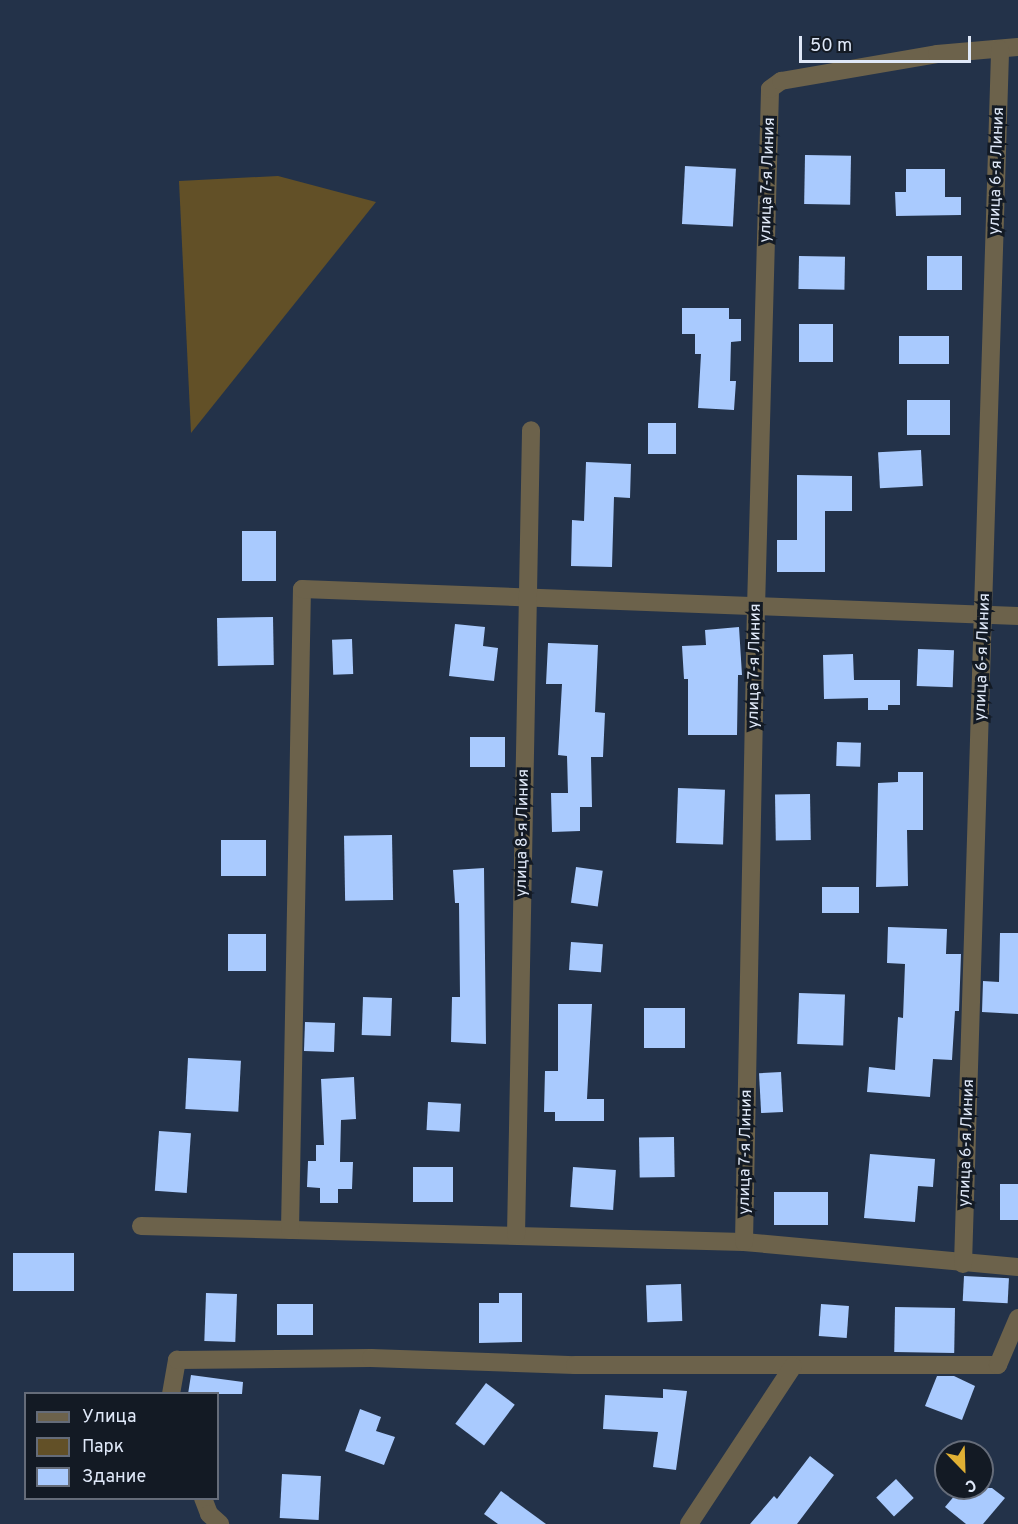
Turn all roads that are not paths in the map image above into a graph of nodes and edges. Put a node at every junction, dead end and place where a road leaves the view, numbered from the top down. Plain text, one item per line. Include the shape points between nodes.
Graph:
1 (1009, 49) edge
2 (531, 430) dead end
3 (527, 597) junction
4 (756, 608) junction
5 (984, 615) junction
6 (1018, 616) edge
7 (141, 1226) dead end
8 (290, 1230) junction
9 (516, 1235) junction
10 (744, 1242) junction
11 (963, 1264) junction
12 (1018, 1267) edge
13 (1018, 1318) edge
14 (793, 1366) junction
15 (171, 1392) edge
16 (204, 1500) edge
17 (220, 1524) edge
18 (689, 1524) edge

1 - 4 street, улица 7-я Линия via 937,54 781,81 770,89
1 - 5 street, улица 6-я Линия
2 - 3 street, улица 8-я Линия
3 - 4 street
3 - 8 street via 302,590
3 - 9 street, улица 8-я Линия
4 - 5 street
4 - 10 street, улица 7-я Линия
5 - 6 street
5 - 11 street, улица 6-я Линия
7 - 8 street
8 - 9 street
9 - 10 street
10 - 11 street
11 - 12 street
13 - 14 street via 998,1365
14 - 15 street via 371,1358 177,1360
14 - 18 street
16 - 17 street via 209,1514

